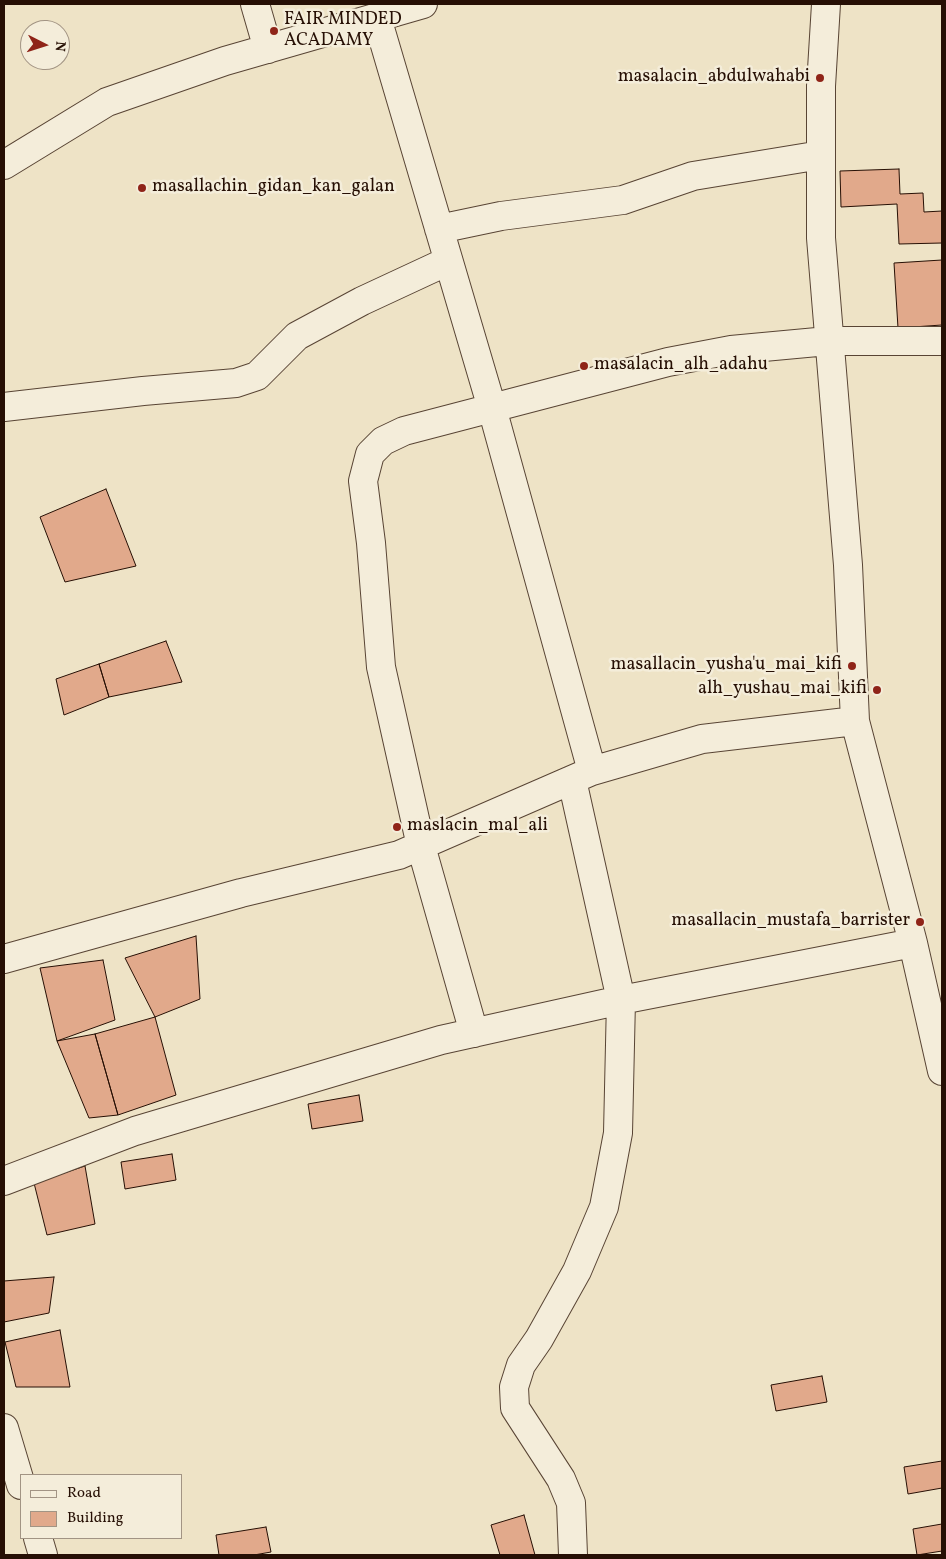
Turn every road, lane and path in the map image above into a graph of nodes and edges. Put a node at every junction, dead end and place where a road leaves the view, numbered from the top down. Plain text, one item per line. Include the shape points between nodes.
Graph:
1 (255, 4) edge
2 (423, 4) edge
3 (826, 4) edge
4 (377, 18) junction
5 (268, 49) junction
6 (821, 154) junction
7 (4, 165) edge
8 (439, 229) junction
9 (448, 262) junction
10 (828, 341) junction
11 (942, 342) edge
12 (4, 408) edge
13 (492, 408) junction
14 (854, 721) junction
15 (582, 775) junction
16 (421, 846) junction
17 (913, 943) junction
18 (4, 959) edge
19 (621, 1000) junction
20 (474, 1033) junction
21 (942, 1072) edge
22 (4, 1181) edge
23 (4, 1428) edge
24 (20, 1482) edge
25 (38, 1539) edge
26 (43, 1555) edge
27 (572, 1555) edge

1 - 5 street
2 - 4 street
3 - 6 street
4 - 5 street
4 - 8 street
5 - 7 street via 107,102
6 - 8 street via 693,176 623,200 502,216
6 - 10 street via 821,238
8 - 9 street
9 - 12 street via 362,301 297,336 257,376 236,383
9 - 13 street
10 - 11 street
10 - 13 street via 731,350 668,362
10 - 14 street via 848,565
13 - 15 street
13 - 16 street via 404,431 383,441 370,454 363,480 381,667
14 - 15 street via 702,739
14 - 17 street
15 - 16 street
15 - 19 street
16 - 18 street via 399,855 241,892
16 - 20 street
17 - 19 street
17 - 21 street
19 - 20 street
19 - 27 street via 618,1134 604,1206 577,1271 540,1339 521,1366 514,1388 514,1408 561,1479 571,1503
20 - 22 street via 135,1130
23 - 24 street
25 - 26 street

